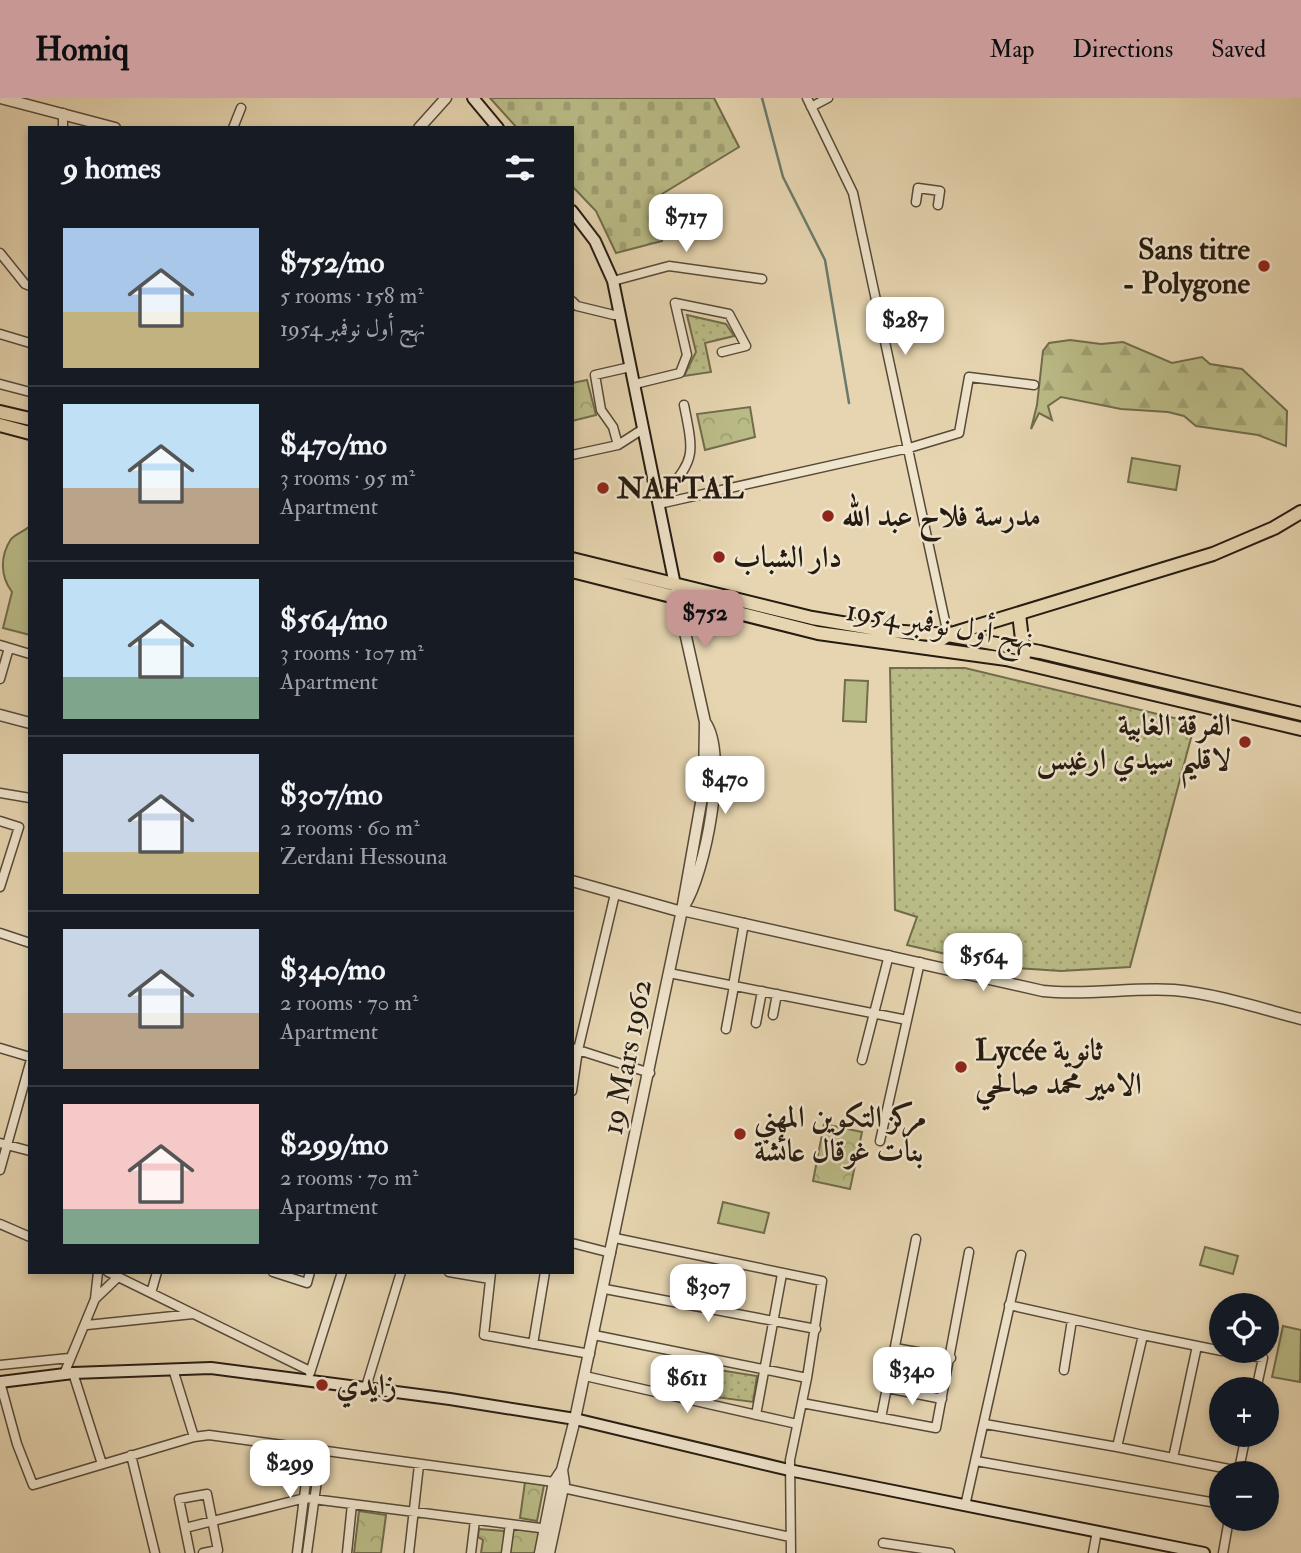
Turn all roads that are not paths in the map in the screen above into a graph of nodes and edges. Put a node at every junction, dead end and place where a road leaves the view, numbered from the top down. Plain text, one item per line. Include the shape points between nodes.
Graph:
1 (1, 98) edge
2 (446, 98) edge
3 (473, 98) edge
4 (828, 98) edge
5 (809, 102) edge
6 (46, 103) edge
7 (241, 108) dead end
8 (63, 113) junction
9 (63, 126) edge
10 (108, 126) edge
11 (234, 126) edge
12 (421, 126) edge
13 (496, 126) edge
14 (916, 202) dead end
15 (938, 205) dead end
16 (574, 214) edge
17 (0, 253) edge
18 (762, 279) dead end
19 (613, 281) junction
20 (28, 285) edge
21 (574, 303) edge
22 (614, 315) dead end
23 (0, 334) edge
24 (28, 342) edge
25 (722, 352) dead end
26 (630, 367) junction
27 (0, 384) edge
28 (635, 384) junction
29 (1034, 384) dead end
30 (28, 391) edge
31 (684, 405) dead end
32 (0, 412) edge
33 (28, 419) edge
34 (0, 425) edge
35 (643, 429) junction
36 (28, 432) edge
37 (618, 446) junction
38 (909, 449) junction
39 (574, 455) edge
40 (659, 504) junction
41 (1301, 512) edge
42 (574, 560) edge
43 (574, 571) edge
44 (611, 575) junction
45 (675, 585) junction
46 (678, 599) junction
47 (1019, 619) junction
48 (948, 635) junction
49 (4, 646) edge
50 (931, 646) junction
51 (1022, 649) junction
52 (1040, 652) junction
53 (28, 653) edge
54 (1029, 665) junction
55 (0, 679) edge
56 (1301, 714) edge
57 (0, 715) edge
58 (28, 722) edge
59 (1301, 729) edge
60 (0, 793) edge
61 (28, 799) edge
62 (0, 821) edge
63 (574, 882) edge
64 (0, 887) edge
65 (615, 894) junction
66 (682, 911) junction
67 (744, 923) junction
68 (0, 933) edge
69 (28, 942) edge
70 (889, 955) junction
71 (920, 962) junction
72 (669, 973) junction
73 (733, 986) junction
74 (762, 991) junction
75 (777, 994) junction
76 (874, 1013) junction
77 (773, 1015) dead end
78 (1301, 1019) edge
79 (907, 1020) junction
80 (755, 1023) dead end
81 (726, 1029) dead end
82 (0, 1048) edge
83 (575, 1049) edge
84 (28, 1056) edge
85 (862, 1060) dead end
86 (28, 1069) edge
87 (650, 1073) junction
88 (880, 1141) dead end
89 (4, 1144) edge
90 (28, 1150) edge
91 (0, 1170) edge
92 (1, 1227) edge
93 (28, 1236) edge
94 (615, 1238) junction
95 (916, 1239) dead end
96 (574, 1244) edge
97 (969, 1252) dead end
98 (611, 1253) junction
99 (1021, 1255) dead end
100 (98, 1274) edge
101 (112, 1274) edge
102 (156, 1274) edge
103 (279, 1274) edge
104 (309, 1274) edge
105 (341, 1274) edge
106 (400, 1274) edge
107 (470, 1274) edge
108 (545, 1274) edge
109 (782, 1274) junction
110 (490, 1276) edge
111 (118, 1277) junction
112 (605, 1289) junction
113 (151, 1293) junction
114 (96, 1299) junction
115 (1009, 1305) junction
116 (195, 1314) junction
117 (772, 1320) junction
118 (1072, 1320) junction
119 (87, 1325) junction
120 (816, 1329) junction
121 (594, 1335) junction
122 (1143, 1335) junction
123 (533, 1344) junction
124 (1197, 1346) junction
125 (895, 1348) junction
126 (1209, 1348) edge
127 (590, 1354) junction
128 (69, 1358) junction
129 (951, 1358) junction
130 (0, 1366) edge
131 (173, 1369) junction
132 (764, 1369) junction
133 (1064, 1370) dead end
134 (68, 1374) junction
135 (310, 1376) junction
136 (585, 1376) junction
137 (807, 1378) junction
138 (0, 1382) edge
139 (366, 1387) junction
140 (887, 1388) junction
141 (942, 1399) junction
142 (802, 1403) junction
143 (756, 1415) junction
144 (881, 1418) junction
145 (575, 1419) junction
146 (797, 1424) junction
147 (985, 1424) junction
148 (194, 1437) junction
149 (1117, 1447) junction
150 (310, 1450) junction
151 (321, 1451) junction
152 (131, 1455) junction
153 (1173, 1458) junction
154 (976, 1461) junction
155 (102, 1464) junction
156 (419, 1465) junction
157 (1209, 1466) edge
158 (789, 1470) junction
159 (559, 1485) junction
160 (310, 1499) junction
161 (1209, 1502) edge
162 (352, 1504) junction
163 (965, 1506) junction
164 (414, 1512) junction
165 (475, 1520) junction
166 (212, 1523) junction
167 (510, 1524) junction
168 (185, 1528) junction
169 (550, 1530) junction
170 (1097, 1531) junction
171 (1227, 1531) edge
172 (790, 1537) junction
173 (883, 1543) dead end
174 (930, 1552) edge
175 (155, 1553) edge
176 (190, 1553) edge
177 (203, 1553) edge
178 (298, 1553) edge
179 (307, 1553) edge
180 (346, 1553) edge
181 (409, 1553) edge
182 (471, 1553) edge
183 (506, 1553) edge
184 (540, 1553) edge
185 (549, 1553) edge
186 (791, 1553) edge
187 (950, 1553) edge
188 (1093, 1553) edge
189 (1204, 1553) edge
190 (1223, 1553) edge

1 - 6 street
2 - 12 street
3 - 13 main road
4 - 5 street
5 - 38 street via 853,193
6 - 8 street
7 - 11 street
8 - 9 street
8 - 10 street
14 - 15 street via 918,188 929,189 940,191
16 - 19 main road via 595,241
17 - 20 street
18 - 19 street via 669,266
19 - 26 main road
21 - 22 street
23 - 24 street
25 - 28 street via 746,346 729,314 675,303 687,355 680,373
26 - 28 main road
26 - 37 street via 595,375 601,410 613,426
27 - 30 street
28 - 35 main road
29 - 38 street via 969,377 959,433
31 - 40 street via 691,460
32 - 33 main road
34 - 36 main road
35 - 37 street
35 - 40 main road
37 - 39 street
38 - 40 street
38 - 48 street
40 - 45 main road
41 - 47 main road via 1213,554
42 - 44 main road, نهج أول نوفمبر 1954
43 - 44 main road, نهج أول نوفمبر 1954
44 - 45 main road, نهج أول نوفمبر 1954
44 - 46 main road, نهج أول نوفمبر 1954
45 - 46 street, 19 Mars 1962
45 - 48 main road, نهج أول نوفمبر 1954 via 812,618
46 - 50 main road, نهج أول نوفمبر 1954 via 818,633
46 - 66 street, 19 Mars 1962 via 705,722 704,786
47 - 48 main road
47 - 51 main road
47 - 52 main road
48 - 50 main road
48 - 51 main road, نهج أول نوفمبر 1954
49 - 53 street
49 - 55 street
50 - 54 main road, نهج أول نوفمبر 1954
51 - 52 main road, نهج أول نوفمبر 1954
51 - 54 main road
52 - 56 main road, نهج أول نوفمبر 1954
54 - 59 main road, نهج أول نوفمبر 1954
57 - 58 street
60 - 61 street
62 - 64 street via 19,827
63 - 65 street
65 - 66 street
65 - 83 street
66 - 67 street
66 - 72 street, 19 Mars 1962
67 - 70 street
67 - 73 street
68 - 69 street
70 - 71 street
70 - 76 street
71 - 78 street via 1054,992 1150,989 1196,993
71 - 79 street
72 - 73 street
72 - 87 street, 19 Mars 1962
73 - 74 street
73 - 81 street
74 - 75 street
74 - 80 street
75 - 76 street
75 - 77 street
76 - 79 street
76 - 85 street
79 - 88 street
82 - 84 street
83 - 87 street
86 - 89 street
87 - 94 street, 19 Mars 1962
89 - 90 street
89 - 91 street
92 - 93 street
94 - 98 street, 19 Mars 1962
94 - 109 street
95 - 125 street
96 - 98 street
97 - 129 street
98 - 112 street, 19 Mars 1962
99 - 115 street
100 - 114 street
101 - 111 street
102 - 113 street
103 - 104 street via 307,1283
105 - 135 street
106 - 139 street
107 - 110 street
108 - 123 street
109 - 117 street
109 - 120 street via 822,1281
110 - 123 street via 484,1335
111 - 113 street
111 - 114 street
112 - 117 street
112 - 121 street, 19 Mars 1962
113 - 116 street
114 - 119 street
115 - 118 street
115 - 147 street
116 - 119 street
116 - 135 street
117 - 120 street
117 - 132 street
118 - 122 street
118 - 133 street
119 - 128 street
120 - 137 street
121 - 127 street, 19 Mars 1962
121 - 132 street
122 - 124 street
122 - 149 street
123 - 127 street
124 - 126 street
124 - 153 street
125 - 129 street
125 - 140 street
127 - 136 street, 19 Mars 1962
128 - 130 street
128 - 134 street
129 - 141 street
131 - 134 main road
131 - 135 main road
131 - 148 street
132 - 137 street
132 - 143 street
134 - 138 main road
134 - 155 street
135 - 139 main road
136 - 143 street
136 - 145 street, 19 Mars 1962
137 - 142 street
138 - 155 street via 33,1485
139 - 145 main road
140 - 141 street
140 - 144 street
141 - 144 street via 936,1428
142 - 144 street
142 - 146 street
143 - 146 street
145 - 158 main road
145 - 159 street, 19 Mars 1962
146 - 158 street
147 - 149 street
147 - 154 street
148 - 150 street
148 - 152 street
149 - 153 street
150 - 151 street
150 - 160 street
151 - 156 street
151 - 160 street
152 - 155 street
152 - 175 street
153 - 157 street
154 - 161 street
154 - 163 street
156 - 159 street
156 - 164 street
158 - 163 main road
158 - 172 street
159 - 169 street
159 - 172 street
160 - 162 street
160 - 166 street
160 - 178 street
160 - 179 street
162 - 164 street
162 - 180 street
163 - 170 main road
164 - 165 street
164 - 181 street
165 - 167 street
165 - 182 street
166 - 168 street
166 - 168 street via 207,1494 179,1499
166 - 177 street via 218,1550
167 - 169 street
167 - 183 street
168 - 176 street
169 - 184 street
169 - 185 street
170 - 188 street
170 - 189 main road
171 - 190 street
172 - 186 street
173 - 174 street
174 - 187 street

